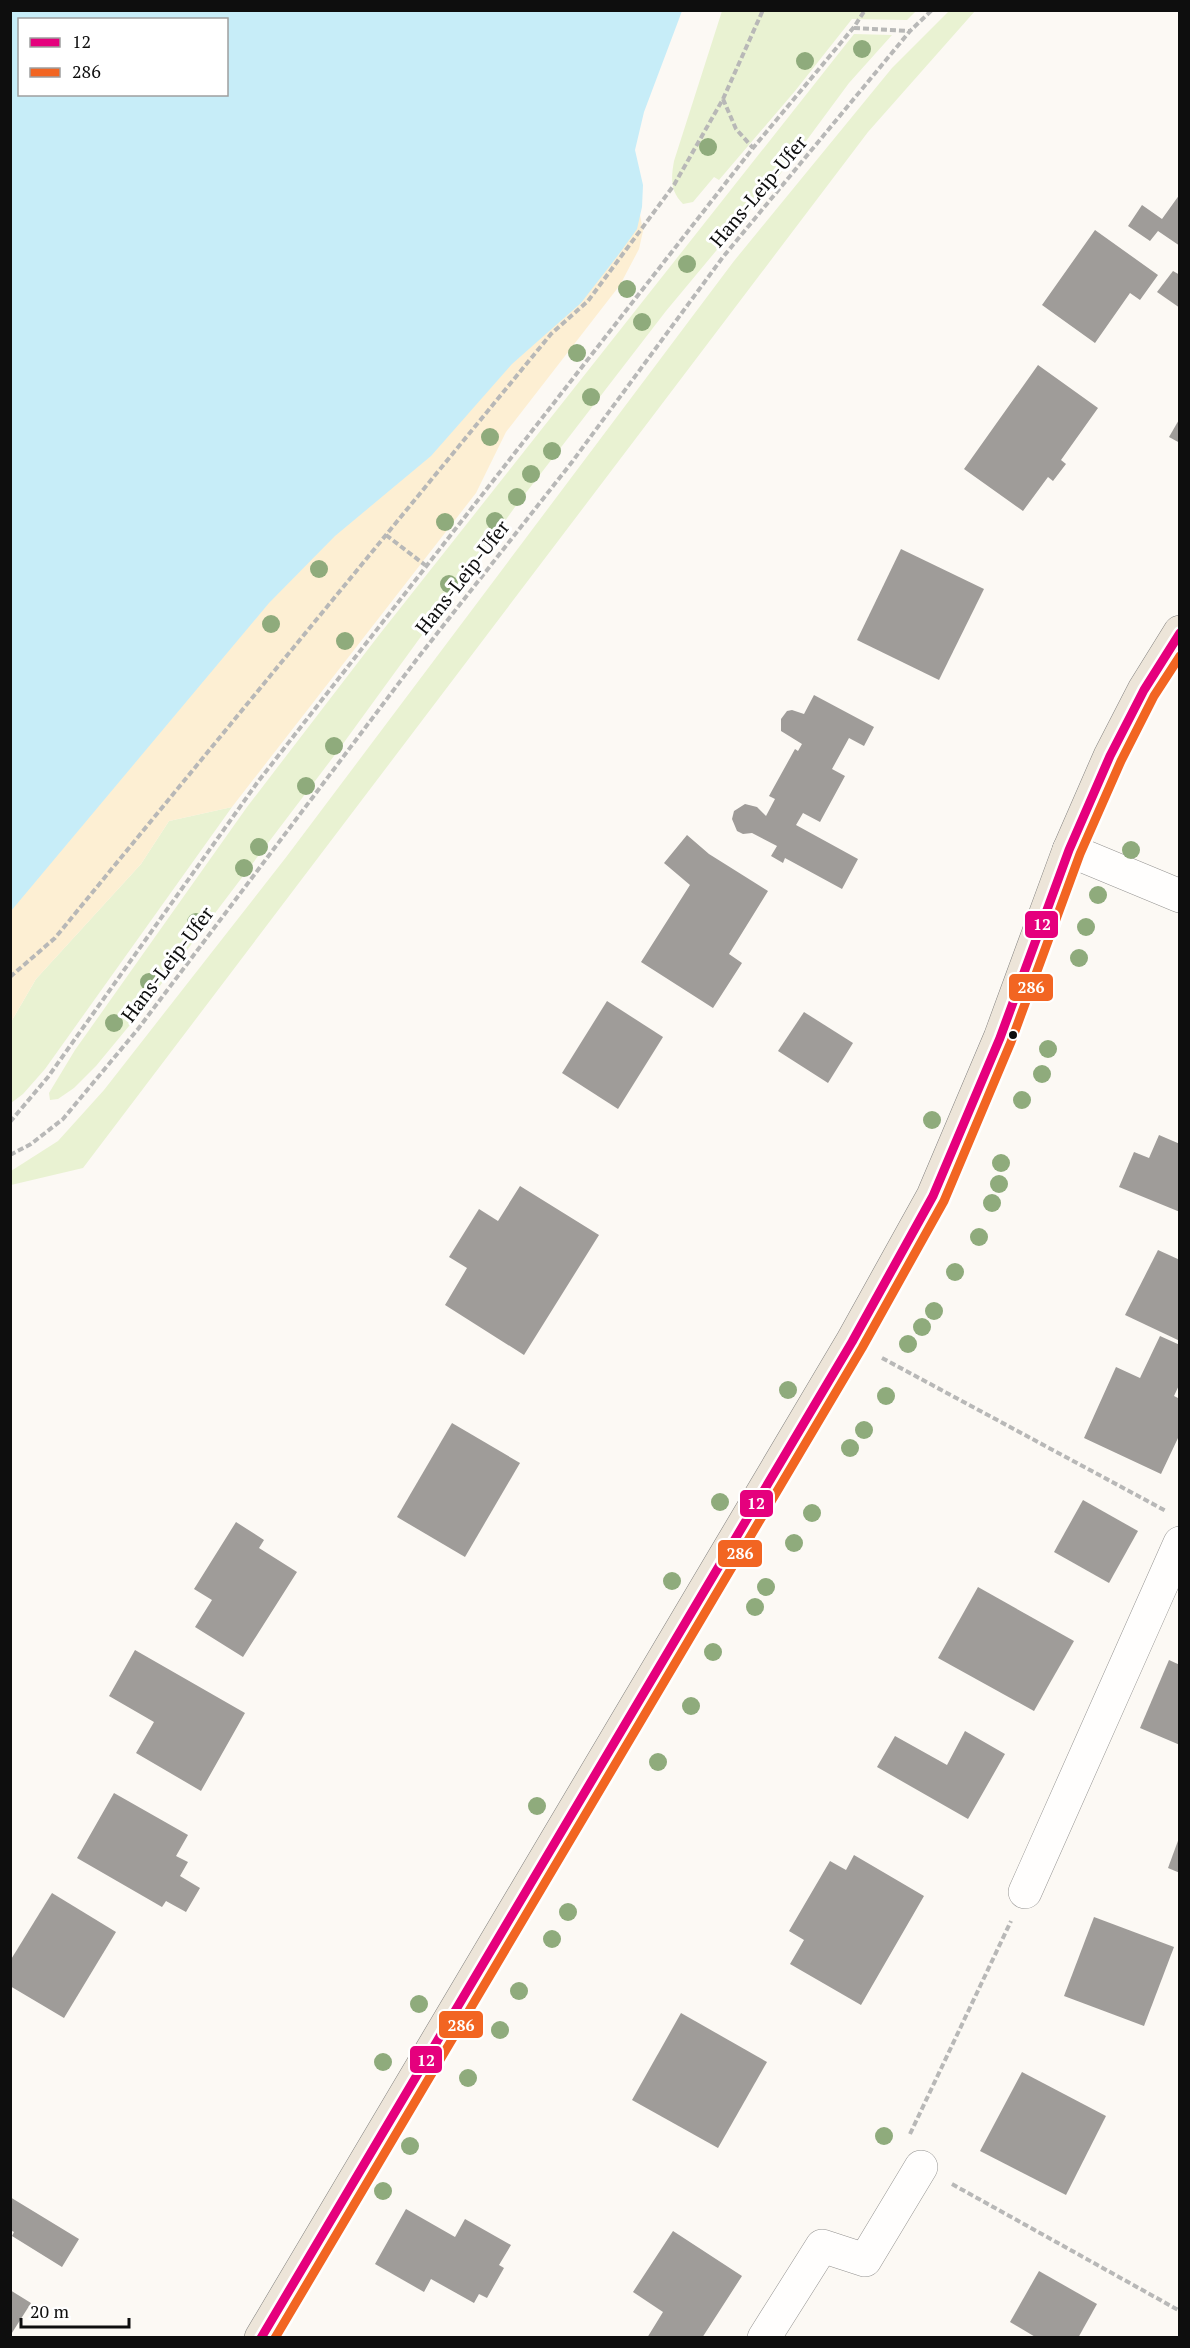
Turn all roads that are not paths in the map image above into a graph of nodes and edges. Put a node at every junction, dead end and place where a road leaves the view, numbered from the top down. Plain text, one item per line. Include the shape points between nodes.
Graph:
1 (1179, 632) edge
2 (1069, 850) junction
3 (1179, 896) edge
4 (1179, 1544) edge
5 (1025, 1892) road end
6 (916, 2153) road end
7 (261, 2337) edge
8 (764, 2337) edge

1 - 2 main road via 1120,737
2 - 3 street
2 - 7 main road via 1000,1038 938,1186 852,1342
4 - 5 street
6 - 8 street via 865,2260 822,2246

